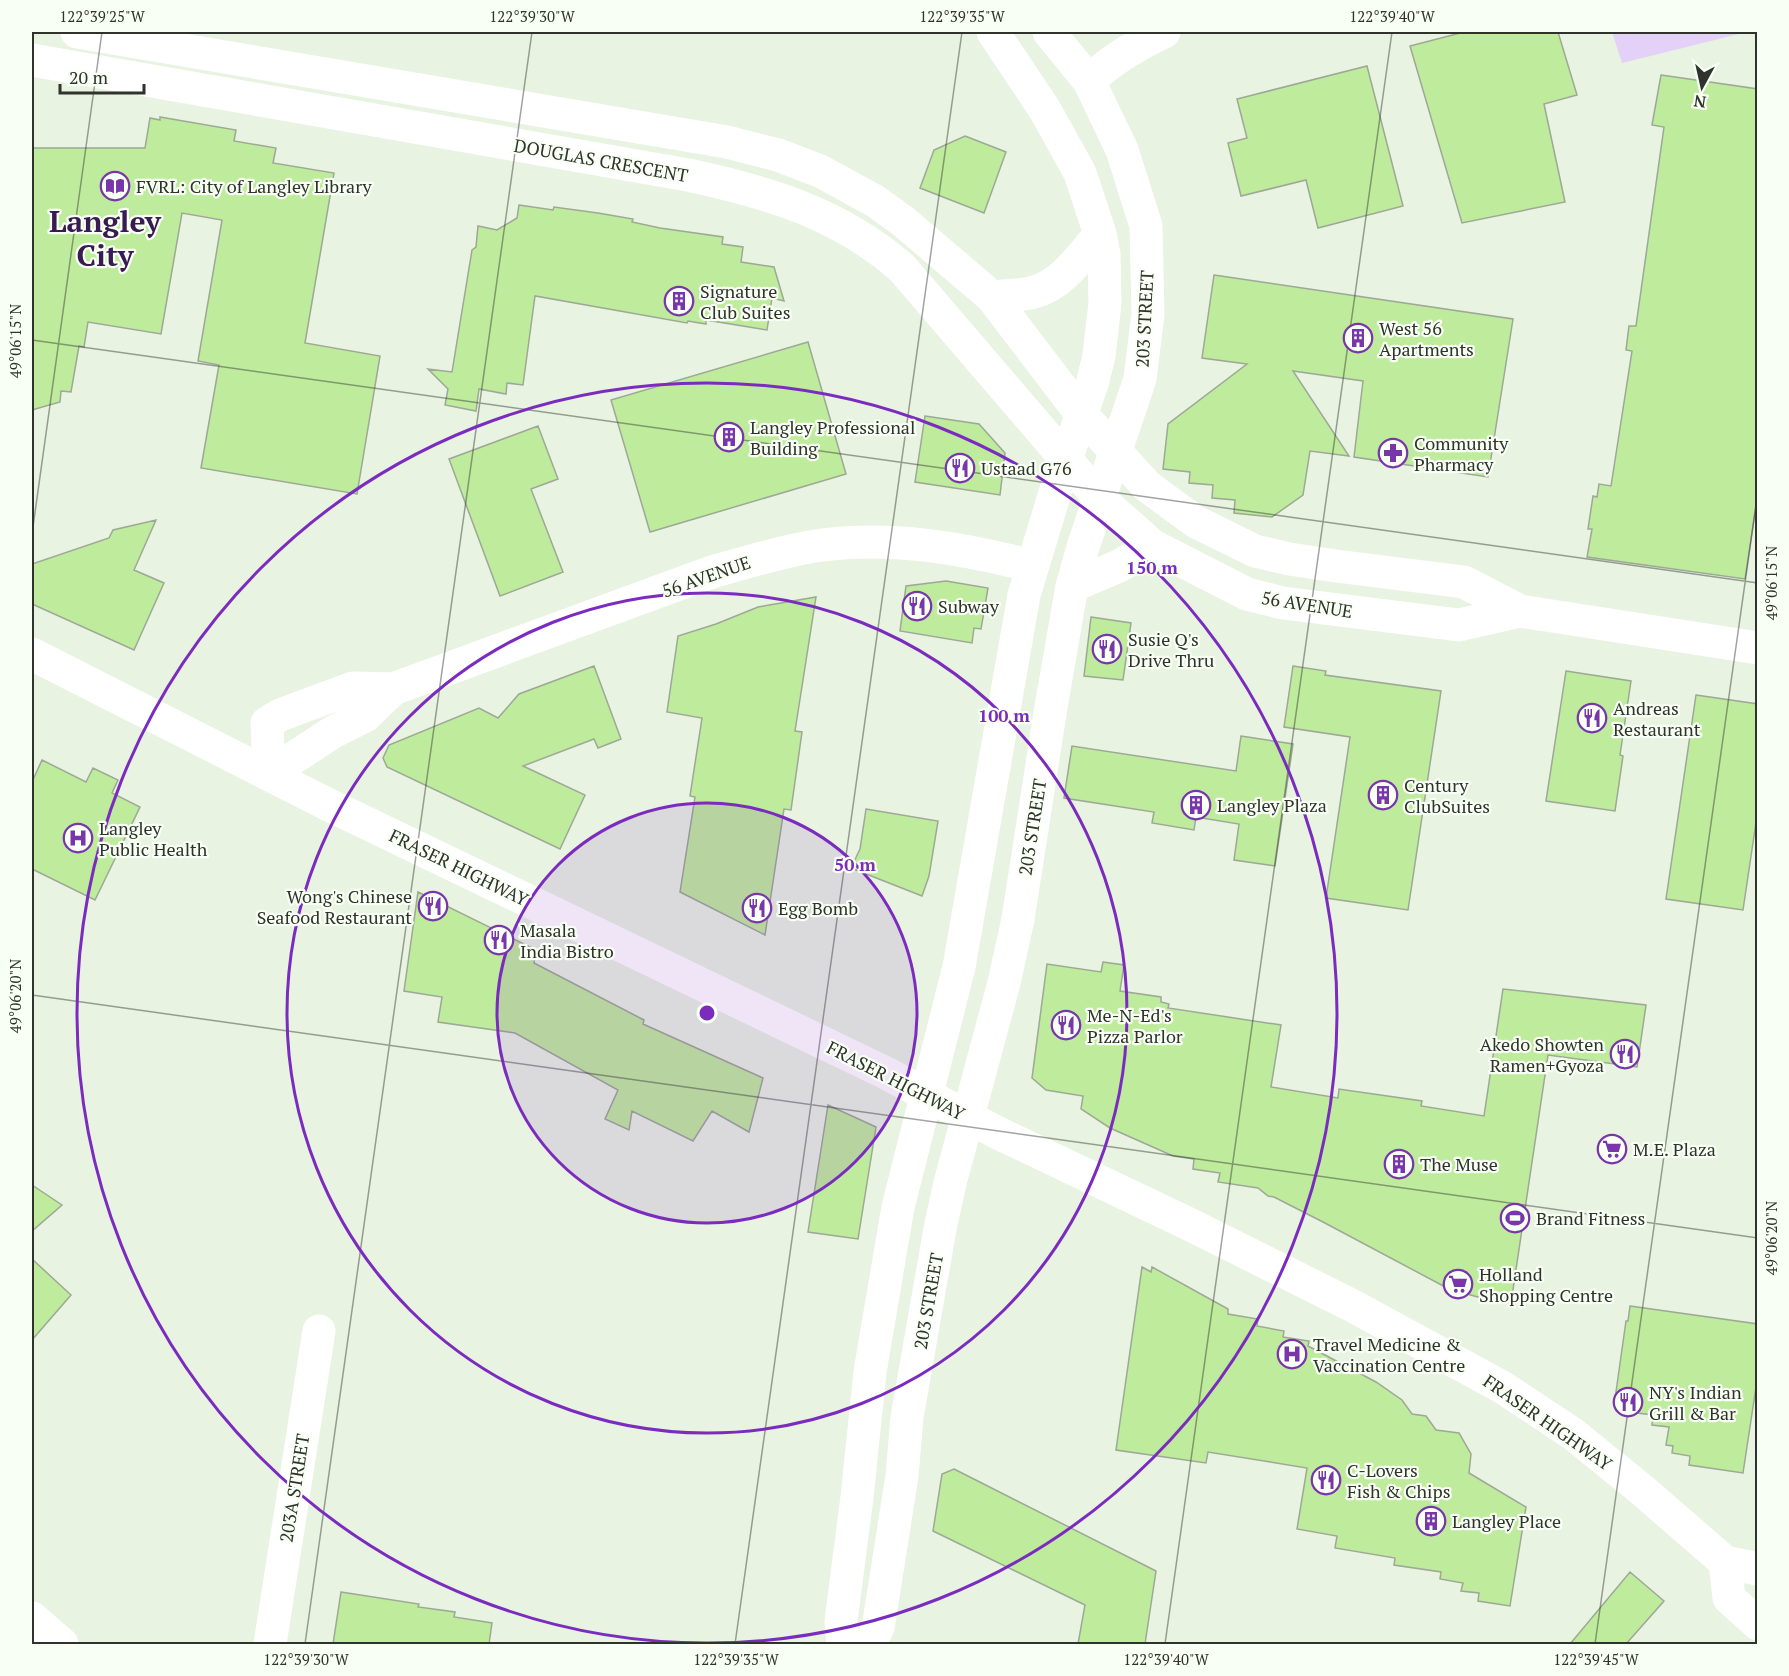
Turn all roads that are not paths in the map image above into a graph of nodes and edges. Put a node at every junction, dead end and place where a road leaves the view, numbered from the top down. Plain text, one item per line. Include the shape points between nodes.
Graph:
1 (77, 32) edge
2 (993, 32) edge
3 (1049, 32) edge
4 (1164, 32) edge
5 (32, 60) edge
6 (1089, 81) junction
7 (1100, 234) junction
8 (992, 297) junction
9 (1082, 415) junction
10 (1116, 453) junction
11 (1067, 461) junction
12 (1100, 499) junction
13 (1154, 546) junction
14 (1032, 566) junction
15 (1072, 586) junction
16 (1520, 611) junction
17 (1758, 648) edge
18 (32, 654) edge
19 (393, 689) junction
20 (269, 774) junction
21 (927, 1095) junction
22 (968, 1117) junction
23 (319, 1331) dead end
24 (1725, 1562) junction
25 (1758, 1569) edge
26 (32, 1618) edge
27 (1758, 1624) edge
28 (62, 1644) edge
29 (270, 1644) edge
30 (843, 1644) edge
31 (868, 1644) edge

1 - 8 main road via 727,142 778,155 820,171 875,201
2 - 7 main road via 1045,110 1080,173
3 - 6 main road, 203 STREET
4 - 6 main road via 1113,60
5 - 11 main road, DOUGLAS CRESCENT via 698,177 802,207 851,230 902,268
6 - 10 main road, 203 STREET via 1122,150 1146,226 1148,314 1140,379
7 - 8 main road via 1055,282 1035,292
7 - 9 main road via 1105,303 1099,356
8 - 9 main road
9 - 10 main road, 56 AVENUE
9 - 11 main road
10 - 12 main road, 203 STREET
10 - 16 main road, 56 AVENUE via 1147,486 1196,522 1255,551 1464,582
11 - 12 main road, 56 AVENUE
11 - 14 main road
12 - 13 main road, 56 AVENUE
12 - 15 main road, 203 STREET
13 - 15 main road
13 - 16 main road, 56 AVENUE via 1247,594 1283,603 1459,625
14 - 19 main road, 56 AVENUE via 966,550 906,543 815,546 709,573
14 - 21 main road via 959,967
15 - 22 main road, 203 STREET via 1018,919
16 - 17 main road, 56 AVENUE
18 - 20 main road, FRASER HIGHWAY
19 - 20 main road, 56 AVENUE via 365,716
19 - 20 main road, 56 AVENUE via 353,688 267,723
20 - 21 main road, FRASER HIGHWAY
21 - 22 main road, FRASER HIGHWAY
21 - 30 main road via 898,1207 870,1372 841,1621
22 - 24 main road, FRASER HIGHWAY via 1351,1305 1502,1387 1573,1434
22 - 31 main road, 203 STREET via 940,1229 907,1417 902,1476 878,1628
23 - 29 main road, 203A STREET
24 - 25 main road, FRASER HIGHWAY
24 - 27 main road via 1730,1598
26 - 28 main road

